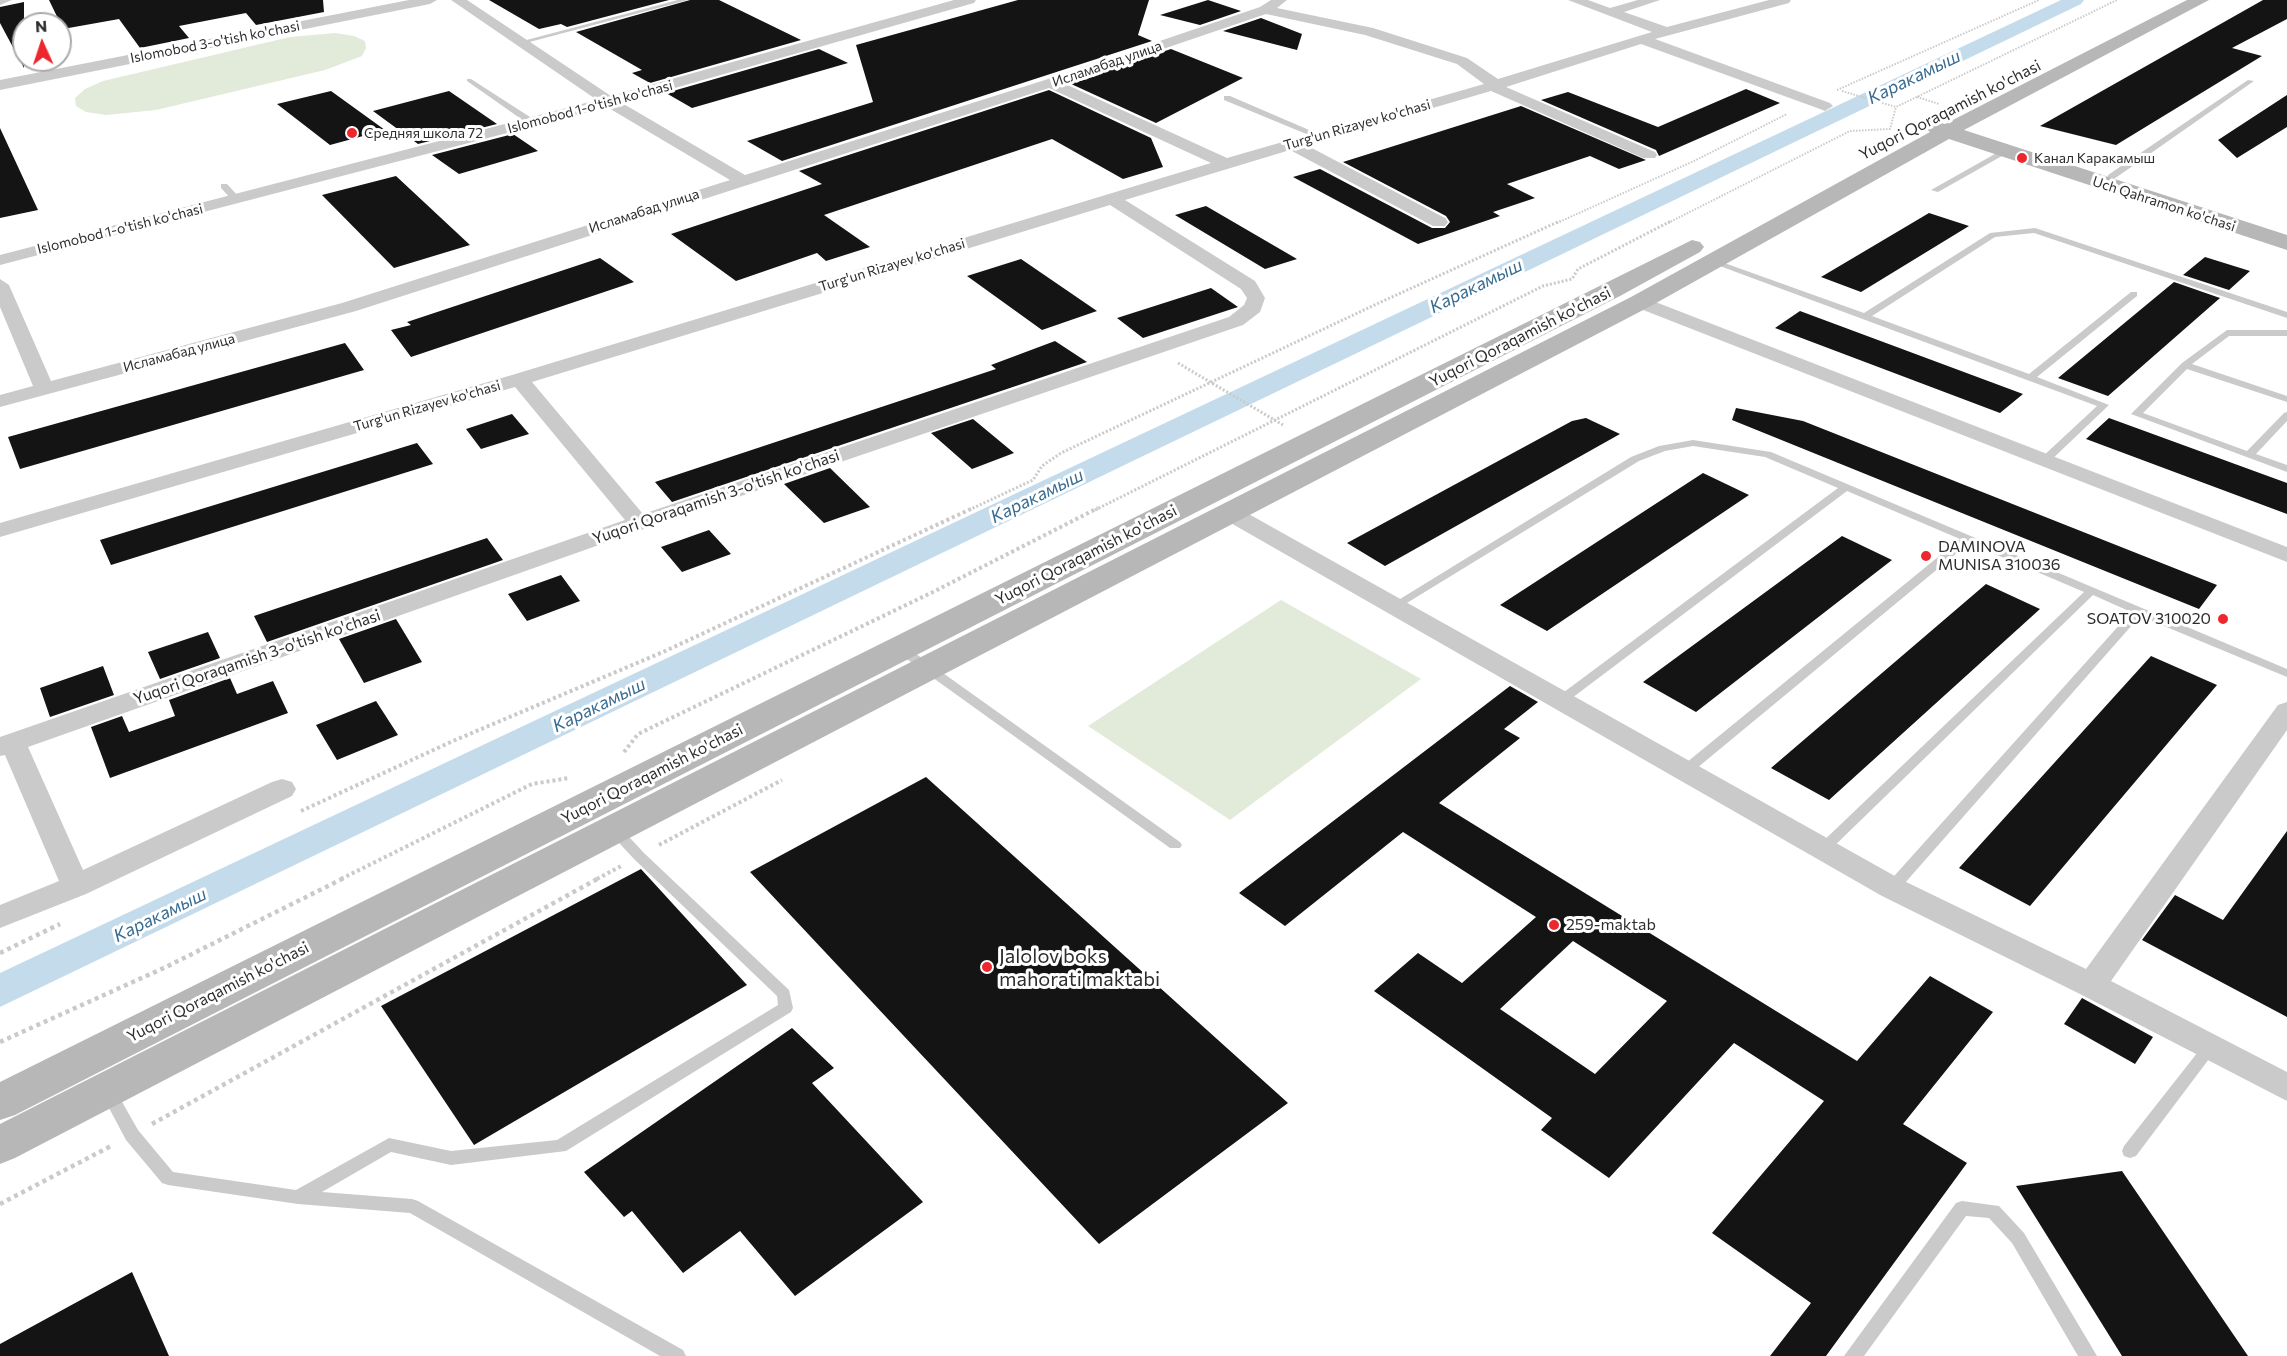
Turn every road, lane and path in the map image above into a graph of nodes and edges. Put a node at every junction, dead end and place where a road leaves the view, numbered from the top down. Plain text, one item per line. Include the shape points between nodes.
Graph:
1 (5, 0) edge
2 (430, 0) edge
3 (458, 0) edge
4 (685, 0) edge
5 (969, 0) edge
6 (1280, 0) edge
7 (1575, 0) edge
8 (1653, 0) edge
9 (1784, 0) edge
10 (2039, 0) edge
11 (2117, 0) edge
12 (2167, 0) edge
13 (2200, 0) edge
14 (0, 1) edge
15 (1265, 10) junction
16 (1610, 12) junction
17 (1667, 32) junction
18 (1641, 39) junction
19 (522, 42) junction
20 (469, 80) dead end
21 (2250, 81) dead end
22 (1050, 83) junction
23 (0, 85) edge
24 (1492, 86) junction
25 (1838, 90) junction
26 (1917, 97) junction
27 (1227, 98) dead end
28 (611, 103) junction
29 (1819, 104) junction
30 (1896, 107) junction
31 (1941, 122) junction
32 (531, 124) junction
33 (1319, 136) junction
34 (1292, 144) junction
35 (2005, 152) junction
36 (1649, 155) dead end
37 (1226, 164) junction
38 (2111, 177) junction
39 (742, 180) junction
40 (224, 186) dead end
41 (1935, 190) dead end
42 (1112, 199) junction
43 (237, 200) junction
44 (1439, 222) dead end
45 (2287, 233) edge
46 (2287, 243) edge
47 (0, 260) edge
48 (1713, 262) junction
49 (0, 285) edge
50 (2134, 294) dead end
51 (1640, 302) junction
52 (2287, 315) edge
53 (1865, 316) junction
54 (2287, 333) edge
55 (1155, 349) junction
56 (2185, 365) junction
57 (2030, 378) junction
58 (519, 380) junction
59 (1209, 382) junction
60 (44, 389) junction
61 (2287, 399) edge
62 (0, 401) edge
63 (1265, 414) dead end
64 (2287, 415) edge
65 (2249, 455) junction
66 (2044, 461) junction
67 (2287, 469) edge
68 (1846, 487) junction
69 (1230, 513) junction
70 (639, 523) junction
71 (0, 530) edge
72 (1967, 539) junction
73 (2287, 555) edge
74 (2092, 590) junction
75 (1393, 606) junction
76 (2139, 610) junction
77 (914, 658) junction
78 (2287, 673) edge
79 (1560, 701) junction
80 (2287, 711) edge
81 (6, 745) edge
82 (620, 756) dead end
83 (1686, 770) junction
84 (576, 777) dead end
85 (288, 802) joint
86 (614, 829) junction
87 (1175, 845) dead end
88 (1822, 850) junction
89 (76, 886) junction
90 (1892, 888) junction
91 (0, 917) edge
92 (62, 923) dead end
93 (0, 953) edge
94 (2091, 985) junction
95 (0, 1042) edge
96 (2210, 1047) junction
97 (2287, 1087) edge
98 (107, 1090) junction
99 (0, 1102) edge
100 (0, 1145) edge
101 (2130, 1151) dead end
102 (298, 1197) junction
103 (676, 1356) edge
104 (1853, 1356) edge
105 (2088, 1356) edge

1 - 14 street
2 - 23 street, Islomobod 3-o'tish ko'chasi
3 - 19 street
4 - 19 lane
5 - 28 street, Islomobod 1-o'tish ko'chasi
6 - 15 street, Исламабад улица
7 - 16 street
8 - 16 street
9 - 17 street, Turg'un Rizayev ko'chasi
10 - 25 path
11 - 26 path
12 - 31 main road, Yuqori Qoraqamish ko'chasi
13 - 31 main road, Yuqori Qoraqamish ko'chasi
15 - 22 street, Исламабад улица
15 - 24 street via 1368,31 1462,61 1490,79
16 - 17 street
17 - 18 street, Turg'un Rizayev ko'chasi
18 - 24 street, Turg'un Rizayev ko'chasi
18 - 29 street
19 - 28 street
20 - 32 lane
21 - 38 lane
22 - 37 street
22 - 39 street, Исламабад улица
24 - 33 street, Turg'un Rizayev ko'chasi
24 - 36 street
25 - 29 path
25 - 30 path
26 - 30 path
26 - 31 path
27 - 33 lane
28 - 32 street, Islomobod 1-o'tish ko'chasi
28 - 39 street
29 - 59 path
30 - 82 path via 1892,130 1850,131 1828,141 1578,269 1572,279 1543,286 933,592 639,734
31 - 35 main road, Uch Qahramon ko'chasi
31 - 38 main road, Uch Qahramon ko'chasi
31 - 48 main road, Yuqori Qoraqamish ko'chasi
31 - 77 main road, Yuqori Qoraqamish ko'chasi
32 - 43 street, Islomobod 1-o'tish ko'chasi
33 - 34 street, Turg'un Rizayev ko'chasi
34 - 37 street, Turg'un Rizayev ko'chasi
34 - 44 street
35 - 41 lane
35 - 46 main road, Uch Qahramon ko'chasi
37 - 42 street, Turg'un Rizayev ko'chasi
38 - 45 main road, Uch Qahramon ko'chasi
39 - 60 street, Исламабад улица via 349,307
40 - 43 lane
42 - 55 street, Yuqori Qoraqamish 3-o'tish ko'chasi via 1255,293 1253,308 1236,321
42 - 58 street, Turg'un Rizayev ko'chasi
43 - 47 street, Islomobod 1-o'tish ko'chasi
48 - 51 main road, Yuqori Qoraqamish ko'chasi
48 - 53 lane
49 - 60 street
50 - 57 lane
51 - 66 street
51 - 69 main road, Yuqori Qoraqamish ko'chasi
52 - 53 lane via 2035,230 1993,235
53 - 57 lane
54 - 56 lane via 2227,333
55 - 59 path
55 - 70 street, Yuqori Qoraqamish 3-o'tish ko'chasi
56 - 61 lane
56 - 65 lane via 2136,414
57 - 66 lane via 2104,405
58 - 70 street
58 - 71 street, Turg'un Rizayev ko'chasi
59 - 63 path
59 - 85 path via 1061,453 1023,485 674,647 453,741
60 - 62 street, Исламабад улица
64 - 65 lane
65 - 67 lane
66 - 73 street
68 - 72 lane
68 - 75 lane via 1767,454 1693,443 1663,448 1635,459
68 - 79 lane
69 - 75 street
69 - 77 main road, Yuqori Qoraqamish ko'chasi
70 - 81 street, Yuqori Qoraqamish 3-o'tish ko'chasi
72 - 74 lane
72 - 83 lane
74 - 76 lane
74 - 88 lane
75 - 79 street
76 - 78 lane
76 - 90 lane
77 - 86 main road, Yuqori Qoraqamish ko'chasi
77 - 87 lane
77 - 99 main road, Yuqori Qoraqamish ko'chasi
79 - 83 street
80 - 94 street
81 - 89 street
83 - 88 street
84 - 95 path via 532,784 166,967
85 - 89 street
86 - 98 main road, Yuqori Qoraqamish ko'chasi
86 - 102 lane via 784,994 786,1008 560,1146 451,1158 389,1145
88 - 90 street
89 - 91 street
90 - 94 street
92 - 93 path
94 - 96 street
96 - 97 street
96 - 101 lane
98 - 100 main road, Yuqori Qoraqamish ko'chasi
98 - 102 lane via 132,1135 168,1178
102 - 103 lane via 412,1206
104 - 105 lane via 1962,1208 1993,1211 2018,1238

